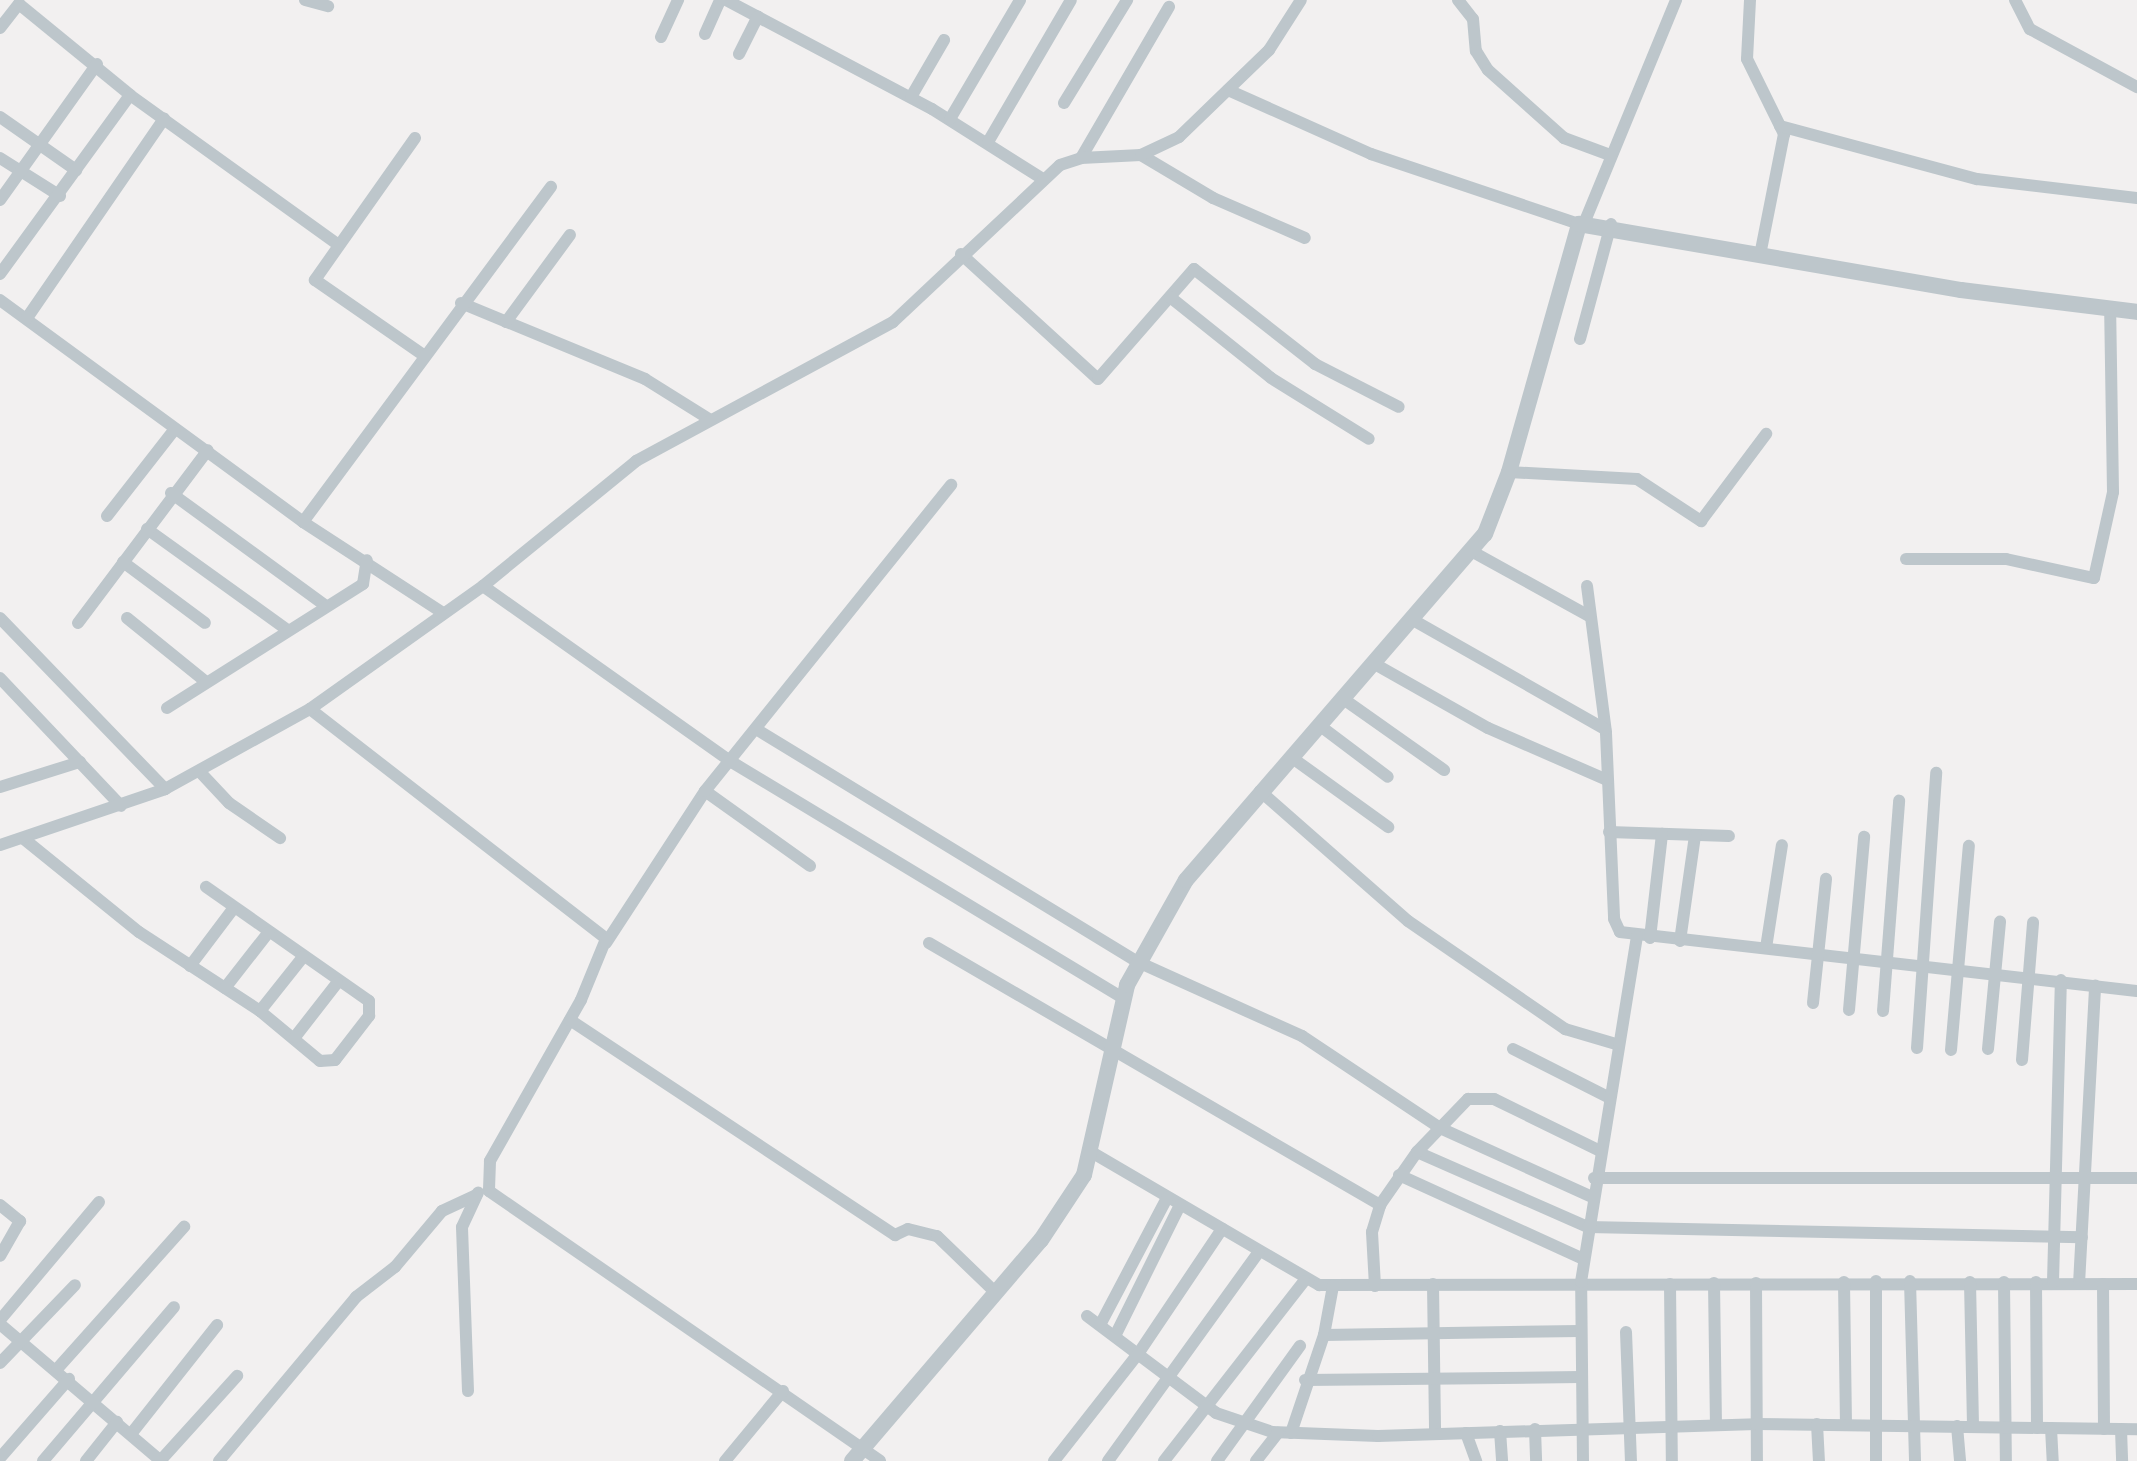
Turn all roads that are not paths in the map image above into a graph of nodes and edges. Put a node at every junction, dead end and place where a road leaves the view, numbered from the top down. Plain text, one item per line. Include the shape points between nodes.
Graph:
1 (305, 0) edge
2 (678, 0) edge
3 (720, 0) edge
4 (726, 0) edge
5 (1020, 0) edge
6 (1072, 0) edge
7 (1127, 0) edge
8 (1301, 0) edge
9 (1458, 0) edge
10 (1676, 0) edge
11 (1751, 0) edge
12 (2015, 0) edge
13 (328, 6) dead end
14 (1169, 7) dead end
15 (758, 16) junction
16 (0, 28) edge
17 (705, 34) dead end
18 (661, 37) dead end
19 (944, 40) dead end
20 (739, 54) dead end
21 (97, 64) junction
22 (2137, 87) edge
23 (1228, 90) junction
24 (130, 95) junction
25 (911, 97) junction
26 (1064, 103) dead end
27 (0, 117) edge
28 (164, 119) junction
29 (950, 119) junction
30 (1780, 126) junction
31 (415, 138) dead end
32 (988, 142) junction
33 (38, 143) junction
34 (1141, 155) junction
35 (1610, 155) junction
36 (0, 158) edge
37 (1081, 158) junction
38 (76, 170) junction
39 (21, 171) junction
40 (1041, 178) junction
41 (551, 187) dead end
42 (60, 196) junction
43 (2137, 198) edge
44 (0, 200) edge
45 (1582, 222) junction
46 (1611, 225) junction
47 (570, 235) dead end
48 (1305, 238) dead end
49 (337, 244) junction
50 (961, 254) junction
51 (1760, 255) junction
52 (0, 274) edge
53 (1170, 297) junction
54 (0, 300) edge
55 (461, 303) junction
56 (2110, 309) junction
57 (2137, 312) edge
58 (26, 318) junction
59 (506, 322) junction
60 (1580, 339) dead end
61 (422, 354) junction
62 (1399, 407) dead end
63 (709, 419) junction
64 (175, 429) junction
65 (1766, 434) dead end
66 (1369, 439) dead end
67 (208, 450) junction
68 (1509, 472) junction
69 (951, 485) dead end
70 (171, 493) junction
71 (107, 516) dead end
72 (303, 522) junction
73 (147, 529) junction
74 (1473, 552) junction
75 (1906, 559) dead end
76 (368, 560) junction
77 (123, 562) junction
78 (483, 586) junction
79 (1587, 586) dead end
80 (326, 606) junction
81 (443, 613) junction
82 (1589, 615) junction
83 (0, 618) edge
84 (127, 618) dead end
85 (1413, 620) junction
86 (78, 623) dead end
87 (205, 623) dead end
88 (286, 629) junction
89 (1373, 663) junction
90 (206, 682) junction
91 (3, 685) edge
92 (1342, 698) junction
93 (167, 708) dead end
94 (310, 709) junction
95 (1319, 725) junction
96 (756, 729) junction
97 (1605, 729) junction
98 (1291, 757) junction
99 (730, 761) junction
100 (80, 762) junction
101 (1444, 770) dead end
102 (200, 772) junction
103 (1936, 773) dead end
104 (1388, 777) dead end
105 (1607, 780) junction
106 (0, 787) edge
107 (165, 789) junction
108 (1260, 790) junction
109 (705, 791) junction
110 (1899, 801) dead end
111 (121, 806) junction
112 (1388, 827) dead end
113 (1609, 832) junction
114 (1662, 834) junction
115 (1695, 835) junction
116 (1728, 836) dead end
117 (1864, 837) dead end
118 (280, 838) dead end
119 (24, 839) junction
120 (0, 845) edge
121 (1782, 845) dead end
122 (1969, 846) dead end
123 (810, 866) dead end
124 (1825, 879) dead end
125 (206, 887) dead end
126 (233, 909) junction
127 (2000, 922) dead end
128 (2033, 922) dead end
129 (268, 933) junction
130 (1644, 937) junction
131 (1680, 941) junction
132 (606, 943) junction
133 (929, 943) dead end
134 (1766, 948) junction
135 (1815, 952) junction
136 (303, 957) junction
137 (1852, 957) junction
138 (1138, 962) junction
139 (1886, 962) junction
140 (1918, 964) junction
141 (190, 966) junction
142 (1954, 969) junction
143 (1993, 972) junction
144 (2026, 976) junction
145 (2061, 980) junction
146 (337, 983) junction
147 (2095, 985) junction
148 (225, 988) junction
149 (2137, 991) edge
150 (1124, 999) junction
151 (1814, 1003) dead end
152 (1849, 1010) dead end
153 (260, 1011) junction
154 (1883, 1011) dead end
155 (570, 1020) junction
156 (295, 1037) junction
157 (1616, 1044) junction
158 (1917, 1048) dead end
159 (1108, 1049) junction
160 (1513, 1049) dead end
161 (1988, 1049) dead end
162 (1951, 1050) dead end
163 (2022, 1060) dead end
164 (1608, 1097) junction
165 (1440, 1128) junction
166 (1600, 1151) junction
167 (1418, 1152) junction
168 (1093, 1153) junction
169 (1399, 1175) junction
170 (2056, 1176) junction
171 (2085, 1176) junction
172 (1594, 1178) junction
173 (2137, 1178) edge
174 (486, 1182) junction
175 (477, 1195) junction
176 (1591, 1197) junction
177 (1167, 1198) junction
178 (99, 1202) dead end
179 (0, 1205) edge
180 (1180, 1205) junction
181 (1380, 1205) junction
182 (184, 1227) dead end
183 (1588, 1227) junction
184 (1222, 1229) junction
185 (2054, 1236) junction
186 (2082, 1237) junction
187 (1259, 1252) junction
188 (0, 1256) edge
189 (1583, 1259) junction
190 (1304, 1281) junction
191 (1876, 1281) junction
192 (1910, 1281) junction
193 (1581, 1282) junction
194 (1844, 1282) junction
195 (1970, 1282) junction
196 (2004, 1282) junction
197 (2036, 1282) junction
198 (2053, 1282) junction
199 (1714, 1283) junction
200 (1756, 1283) junction
201 (1433, 1284) junction
202 (1670, 1284) junction
203 (2079, 1284) junction
204 (2103, 1284) junction
205 (2137, 1284) edge
206 (75, 1285) dead end
207 (1333, 1286) junction
208 (1375, 1286) junction
209 (995, 1292) junction
210 (174, 1307) dead end
211 (1087, 1316) dead end
212 (0, 1322) edge
213 (217, 1325) dead end
214 (1100, 1325) junction
215 (1579, 1331) junction
216 (1626, 1332) dead end
217 (1434, 1334) junction
218 (1324, 1335) junction
219 (1115, 1336) junction
220 (22, 1341) junction
221 (1300, 1346) dead end
222 (1138, 1354) junction
223 (0, 1363) edge
224 (57, 1369) junction
225 (237, 1376) dead end
226 (1580, 1377) junction
227 (1436, 1378) junction
228 (69, 1379) junction
229 (1170, 1379) junction
230 (1305, 1380) junction
231 (468, 1391) dead end
232 (783, 1391) junction
233 (95, 1403) junction
234 (1206, 1405) junction
235 (117, 1422) junction
236 (1756, 1424) junction
237 (1816, 1424) junction
238 (1846, 1424) junction
239 (1874, 1424) junction
240 (1245, 1425) junction
241 (1716, 1425) junction
242 (1912, 1425) junction
243 (1670, 1426) junction
244 (1957, 1426) junction
245 (1973, 1427) junction
246 (2005, 1427) junction
247 (1629, 1428) junction
248 (2037, 1428) junction
249 (2051, 1428) junction
250 (1535, 1429) junction
251 (1580, 1429) junction
252 (2104, 1429) junction
253 (2121, 1429) junction
254 (2137, 1429) edge
255 (1500, 1431) junction
256 (1284, 1433) junction
257 (1466, 1433) junction
258 (131, 1434) junction
259 (1435, 1434) junction
260 (864, 1448) junction
261 (0, 1458) edge
262 (43, 1461) edge
263 (86, 1461) edge
264 (161, 1461) edge
265 (219, 1461) edge
266 (725, 1461) edge
267 (852, 1461) edge
268 (880, 1461) edge
269 (1054, 1461) edge
270 (1108, 1461) edge
271 (1164, 1461) edge
272 (1217, 1461) edge
273 (1256, 1461) edge
274 (1476, 1461) edge
275 (1502, 1461) edge
276 (1536, 1461) edge
277 (1583, 1461) edge
278 (1631, 1461) edge
279 (1672, 1461) edge
280 (1757, 1461) edge
281 (1819, 1461) edge
282 (1876, 1461) edge
283 (1915, 1461) edge
284 (1960, 1461) edge
285 (2006, 1461) edge
286 (2053, 1461) edge
287 (2122, 1461) edge

1 - 13 street
2 - 18 street
3 - 17 street
4 - 15 street
5 - 29 street
6 - 32 street
7 - 26 street
8 - 23 street via 1269,50
9 - 35 street via 1473,19 1476,51 1488,70 1564,138
10 - 35 street
11 - 30 street via 1748,60
12 - 22 street via 2030,29
14 - 37 street
15 - 20 street
15 - 25 street
16 - 21 street via 19,4
19 - 25 street
21 - 24 street
21 - 33 street
23 - 34 street via 1190,129
23 - 45 street via 1371,154
24 - 28 street
24 - 38 street
25 - 29 street
27 - 33 street
28 - 49 street
28 - 58 street
29 - 32 street
30 - 43 street via 1977,180
30 - 51 street via 1782,164
31 - 49 street
32 - 40 street
33 - 38 street
33 - 39 street
34 - 37 street
34 - 48 street via 1213,198
35 - 45 street
36 - 39 street
37 - 40 street
38 - 42 street
39 - 42 street
39 - 44 street
40 - 50 street
41 - 55 street
42 - 52 street
45 - 46 street
45 - 68 street
46 - 51 street
46 - 60 street
47 - 59 street
49 - 61 street via 316,275 317,285
50 - 53 street via 1098,379
50 - 63 street via 893,322
51 - 56 street
53 - 62 street via 1194,269 1315,364
53 - 66 street via 1271,378
54 - 58 street
55 - 59 street
55 - 61 street
56 - 57 street
56 - 75 street via 2113,492 2094,578 2006,559
58 - 64 street
59 - 63 street via 645,379
61 - 72 street
63 - 78 street via 598,488
64 - 67 street
64 - 71 street
65 - 68 street via 1701,521 1637,479
67 - 70 street
67 - 72 street
68 - 74 street
69 - 96 street
70 - 73 street
70 - 80 street
72 - 76 street
73 - 77 street
73 - 88 street
74 - 82 street
74 - 85 street
76 - 80 street via 363,584
76 - 81 street
77 - 86 street
77 - 87 street
78 - 81 street
78 - 99 street
79 - 82 street
80 - 88 street
81 - 94 street
82 - 97 street
83 - 107 street
84 - 90 street
85 - 89 street
85 - 97 street
88 - 90 street
89 - 92 street
89 - 105 street via 1488,728
90 - 93 street
91 - 100 street
92 - 95 street
92 - 101 street
94 - 102 street
94 - 132 street via 598,929
95 - 98 street
95 - 104 street
96 - 99 street
96 - 138 street
97 - 105 street
98 - 108 street
98 - 112 street
99 - 109 street
99 - 150 street
100 - 106 street
100 - 111 street
102 - 107 street
102 - 118 street via 229,803
103 - 140 street
105 - 113 street
107 - 111 street
108 - 138 street via 1186,880
108 - 157 street via 1408,921 1565,1029
109 - 123 street
109 - 132 street
110 - 139 street
111 - 119 street
113 - 114 street
113 - 130 street via 1616,927
114 - 115 street
114 - 130 street
115 - 116 street
115 - 131 street
117 - 137 street
119 - 120 street
119 - 141 street
121 - 134 street
122 - 142 street
124 - 135 street
125 - 126 street
126 - 129 street
126 - 141 street
127 - 143 street
128 - 144 street
129 - 136 street
129 - 148 street
130 - 131 street
130 - 157 street
131 - 134 street
132 - 155 street
133 - 159 street
134 - 135 street
135 - 137 street
135 - 151 street
136 - 146 street
136 - 153 street
137 - 139 street
137 - 152 street
138 - 150 street
138 - 165 street via 1323,1047
139 - 140 street
139 - 154 street
140 - 142 street
140 - 158 street
141 - 148 street
142 - 143 street
142 - 162 street
143 - 144 street
143 - 161 street
144 - 145 street
144 - 163 street
145 - 147 street
145 - 170 street
146 - 156 street
146 - 156 street via 369,1001 372,1010 335,1060 320,1061
147 - 149 street
147 - 171 street
148 - 153 street
150 - 159 street
153 - 156 street
155 - 174 street via 490,1161
155 - 209 street via 895,1235 908,1229 937,1236
157 - 164 street
159 - 168 street
159 - 181 street
160 - 164 street
164 - 166 street
165 - 166 street via 1468,1099 1484,1097
165 - 167 street
165 - 176 street
166 - 172 street
167 - 169 street
167 - 183 street
168 - 177 street
168 - 209 street via 1041,1240
169 - 181 street
169 - 189 street
170 - 171 street
170 - 172 street
170 - 185 street
171 - 173 street
171 - 186 street
172 - 176 street
174 - 175 street
174 - 232 street via 527,1222
175 - 231 street via 462,1227
175 - 265 street via 442,1211 395,1267 356,1297
176 - 183 street
177 - 180 street
177 - 214 street
178 - 212 street
179 - 188 street via 20,1221
180 - 184 street
180 - 219 street
181 - 208 street via 1371,1232
182 - 224 street
183 - 185 street
183 - 189 street
184 - 187 street
184 - 222 street
185 - 186 street
185 - 198 street
186 - 203 street
187 - 190 street
187 - 229 street
189 - 193 street
190 - 207 street
190 - 234 street
191 - 192 street
191 - 194 street
191 - 239 street
192 - 195 street
192 - 242 street
193 - 201 street
193 - 202 street
193 - 215 street
194 - 200 street
194 - 238 street
195 - 196 street
195 - 245 street
196 - 197 street
196 - 246 street
197 - 198 street
197 - 248 street
198 - 203 street
199 - 200 street
199 - 202 street
199 - 241 street
200 - 236 street
201 - 208 street
201 - 217 street
202 - 243 street
203 - 204 street
204 - 205 street
204 - 252 street
206 - 220 street
207 - 208 street
207 - 218 street
209 - 260 street
210 - 233 street
211 - 214 street
212 - 220 street
213 - 258 street
214 - 219 street
215 - 217 street
215 - 226 street
216 - 247 street
217 - 218 street
217 - 227 street
218 - 230 street
219 - 222 street
220 - 223 street
220 - 224 street
221 - 240 street
222 - 229 street
222 - 269 street
224 - 228 street
225 - 264 street
226 - 227 street
226 - 251 street
227 - 230 street
227 - 259 street
228 - 233 street
228 - 261 street
229 - 234 street
229 - 270 street
230 - 256 street
232 - 260 street
232 - 266 street
233 - 235 street
233 - 262 street
234 - 240 street
234 - 271 street
235 - 258 street
235 - 263 street
236 - 237 street
236 - 241 street
236 - 280 street
237 - 238 street
237 - 281 street
238 - 239 street
239 - 242 street
239 - 282 street
240 - 256 street
240 - 272 street
241 - 243 street
242 - 244 street
242 - 283 street
243 - 247 street
243 - 279 street
244 - 245 street
244 - 284 street
245 - 246 street
246 - 248 street
246 - 285 street
247 - 251 street
247 - 278 street
248 - 249 street
249 - 252 street
249 - 286 street
250 - 251 street
250 - 255 street
250 - 276 street
251 - 277 street
252 - 253 street
253 - 254 street
253 - 287 street
255 - 257 street
255 - 275 street
256 - 259 street
256 - 273 street
257 - 259 street
257 - 274 street
258 - 264 street
260 - 267 street
260 - 268 street

